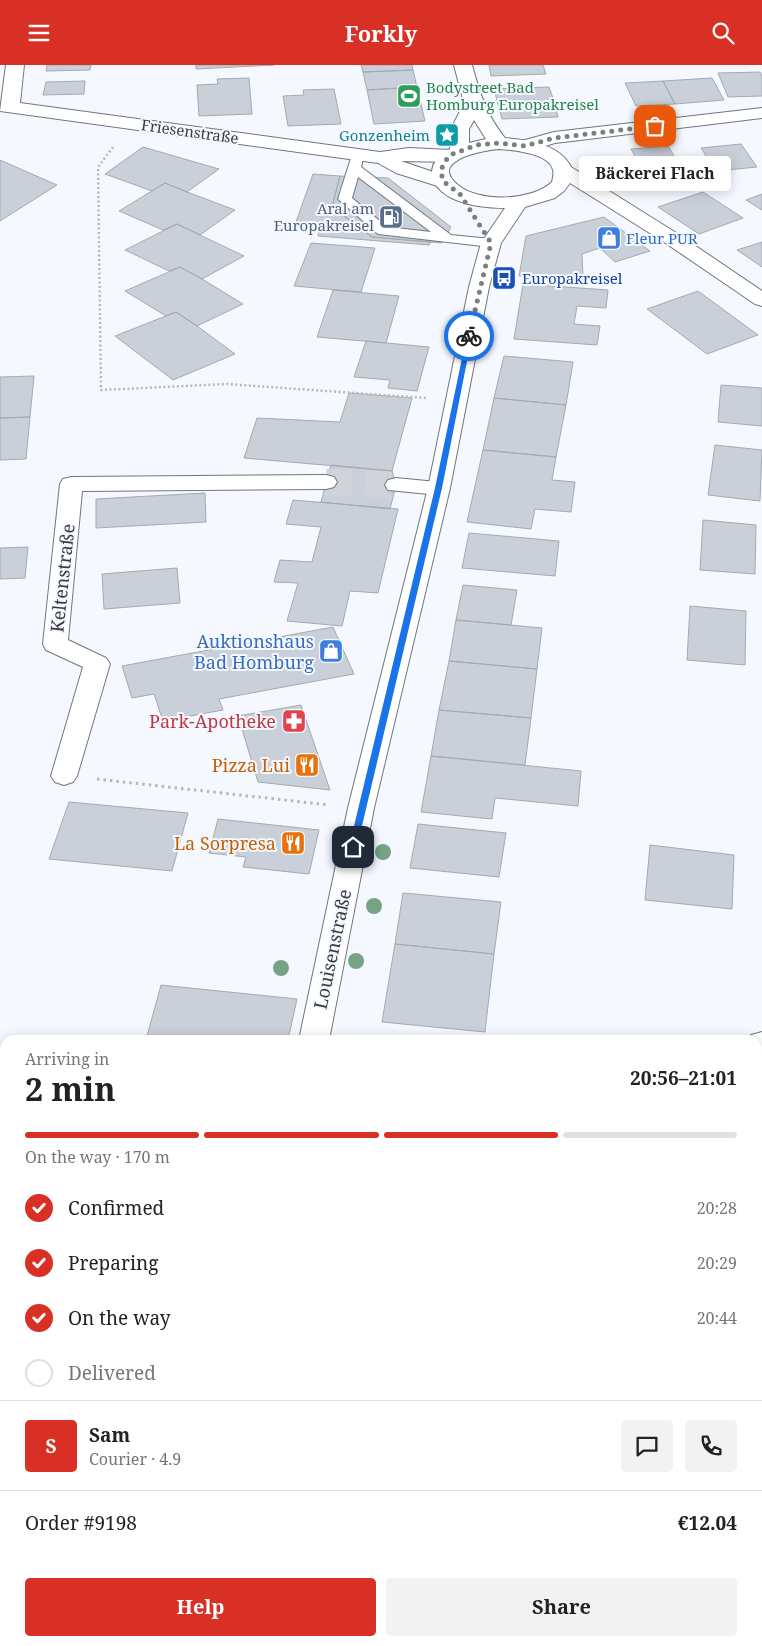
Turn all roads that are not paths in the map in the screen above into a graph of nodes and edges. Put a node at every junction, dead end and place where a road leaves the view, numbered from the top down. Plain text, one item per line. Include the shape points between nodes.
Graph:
1 (15, 65) edge
2 (463, 65) edge
3 (473, 103) junction
4 (6, 106) edge
5 (762, 113) edge
6 (620, 130) junction
7 (499, 143) junction
8 (525, 146) junction
9 (455, 153) junction
10 (380, 158) junction
11 (356, 161) junction
12 (560, 165) junction
13 (444, 182) junction
14 (378, 186) junction
15 (554, 190) junction
16 (460, 194) junction
17 (519, 202) junction
18 (404, 205) junction
19 (359, 211) junction
20 (629, 212) junction
21 (483, 229) junction
22 (383, 231) junction
23 (448, 238) junction
24 (762, 300) edge
25 (326, 482) tunnel mouth
26 (396, 485) tunnel mouth
27 (439, 488) junction
28 (64, 776) road end
29 (315, 1035) edge

1 - 4 street
2 - 3 street
3 - 7 street
3 - 9 street via 460,129
4 - 11 street, Friesenstraße via 132,123
5 - 6 street
6 - 8 street via 554,138
6 - 12 street via 573,146
7 - 8 street
7 - 9 street via 477,145
8 - 12 street via 543,151
9 - 10 street, Friesenstraße
9 - 13 street via 443,164
10 - 11 street, Friesenstraße
10 - 13 street, Friesenstraße via 402,169
11 - 14 lane
11 - 19 lane via 345,199
12 - 15 street via 562,181
12 - 20 street
13 - 16 street
14 - 18 lane
14 - 19 lane
15 - 17 street via 533,200
15 - 20 street
16 - 17 street via 491,202
16 - 21 street
17 - 21 street, Louisenstraße
18 - 22 lane
18 - 23 lane
19 - 22 lane
20 - 24 street
21 - 23 lane
21 - 27 street, Louisenstraße via 479,287
22 - 23 lane
25 - 28 street, Keltenstraße via 71,484 55,644 97,664
26 - 27 street
27 - 29 street, Louisenstraße via 361,808

